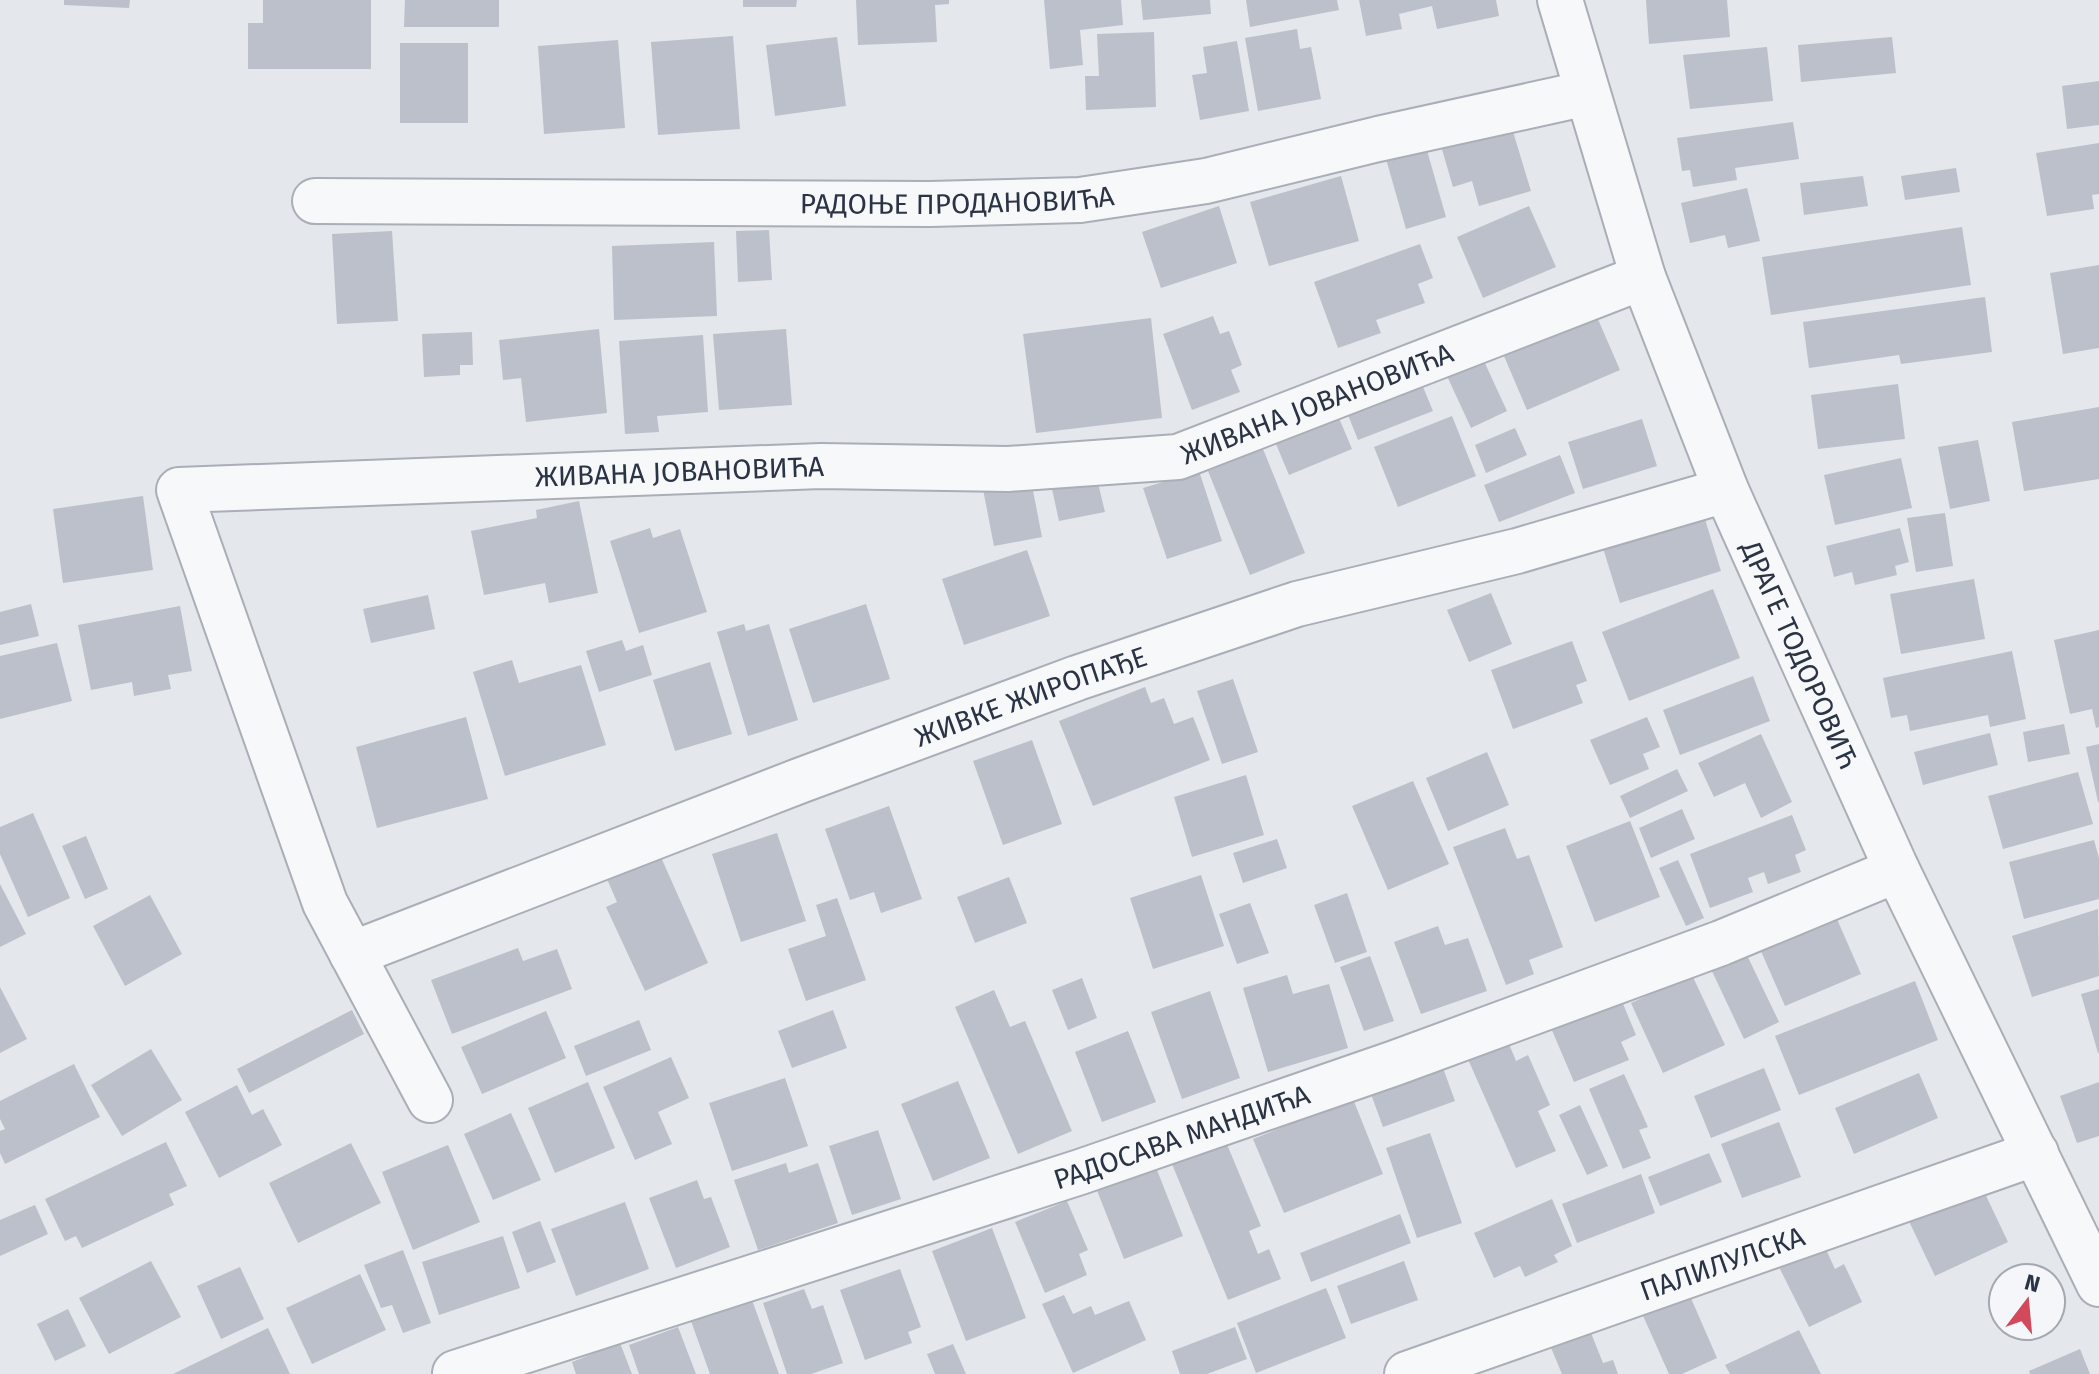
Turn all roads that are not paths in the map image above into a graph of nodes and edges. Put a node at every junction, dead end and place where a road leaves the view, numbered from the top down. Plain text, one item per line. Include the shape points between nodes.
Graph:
1 (1560, 0) edge
2 (1587, 93) junction
3 (315, 201) dead end
4 (1643, 277) junction
5 (1726, 490) junction
6 (1897, 870) junction
7 (352, 954) junction
8 (430, 1100) dead end
9 (2036, 1153) junction
10 (2099, 1284) edge
11 (455, 1373) edge
12 (1407, 1374) edge

1 - 2 street, ДРАГЕ ТОДОРОВИЋ
2 - 3 street, РАДОЊЕ ПРОДАНОВИЋА via 1206,181 1080,200
2 - 4 street, ДРАГЕ ТОДОРОВИЋ
4 - 5 street, ДРАГЕ ТОДОРОВИЋ
4 - 7 street, ЖИВАНА ЈОВАНОВИЋА via 1178,457 1008,469 821,466 179,490 325,903
5 - 6 street, ДРАГЕ ТОДОРОВИЋ
5 - 7 street, ЖИВКЕ ЖИРОПАЂЕ via 1517,551 1297,604 1092,673
6 - 9 street, ДРАГЕ ТОДОРОВИЋ
6 - 11 street, РАДОСАВА МАНДИЋА via 1721,943 1395,1063 1080,1172
7 - 8 street
9 - 10 street, ДРАГЕ ТОДОРОВИЋ
9 - 12 street, ПАЛИЛУЛСКА

